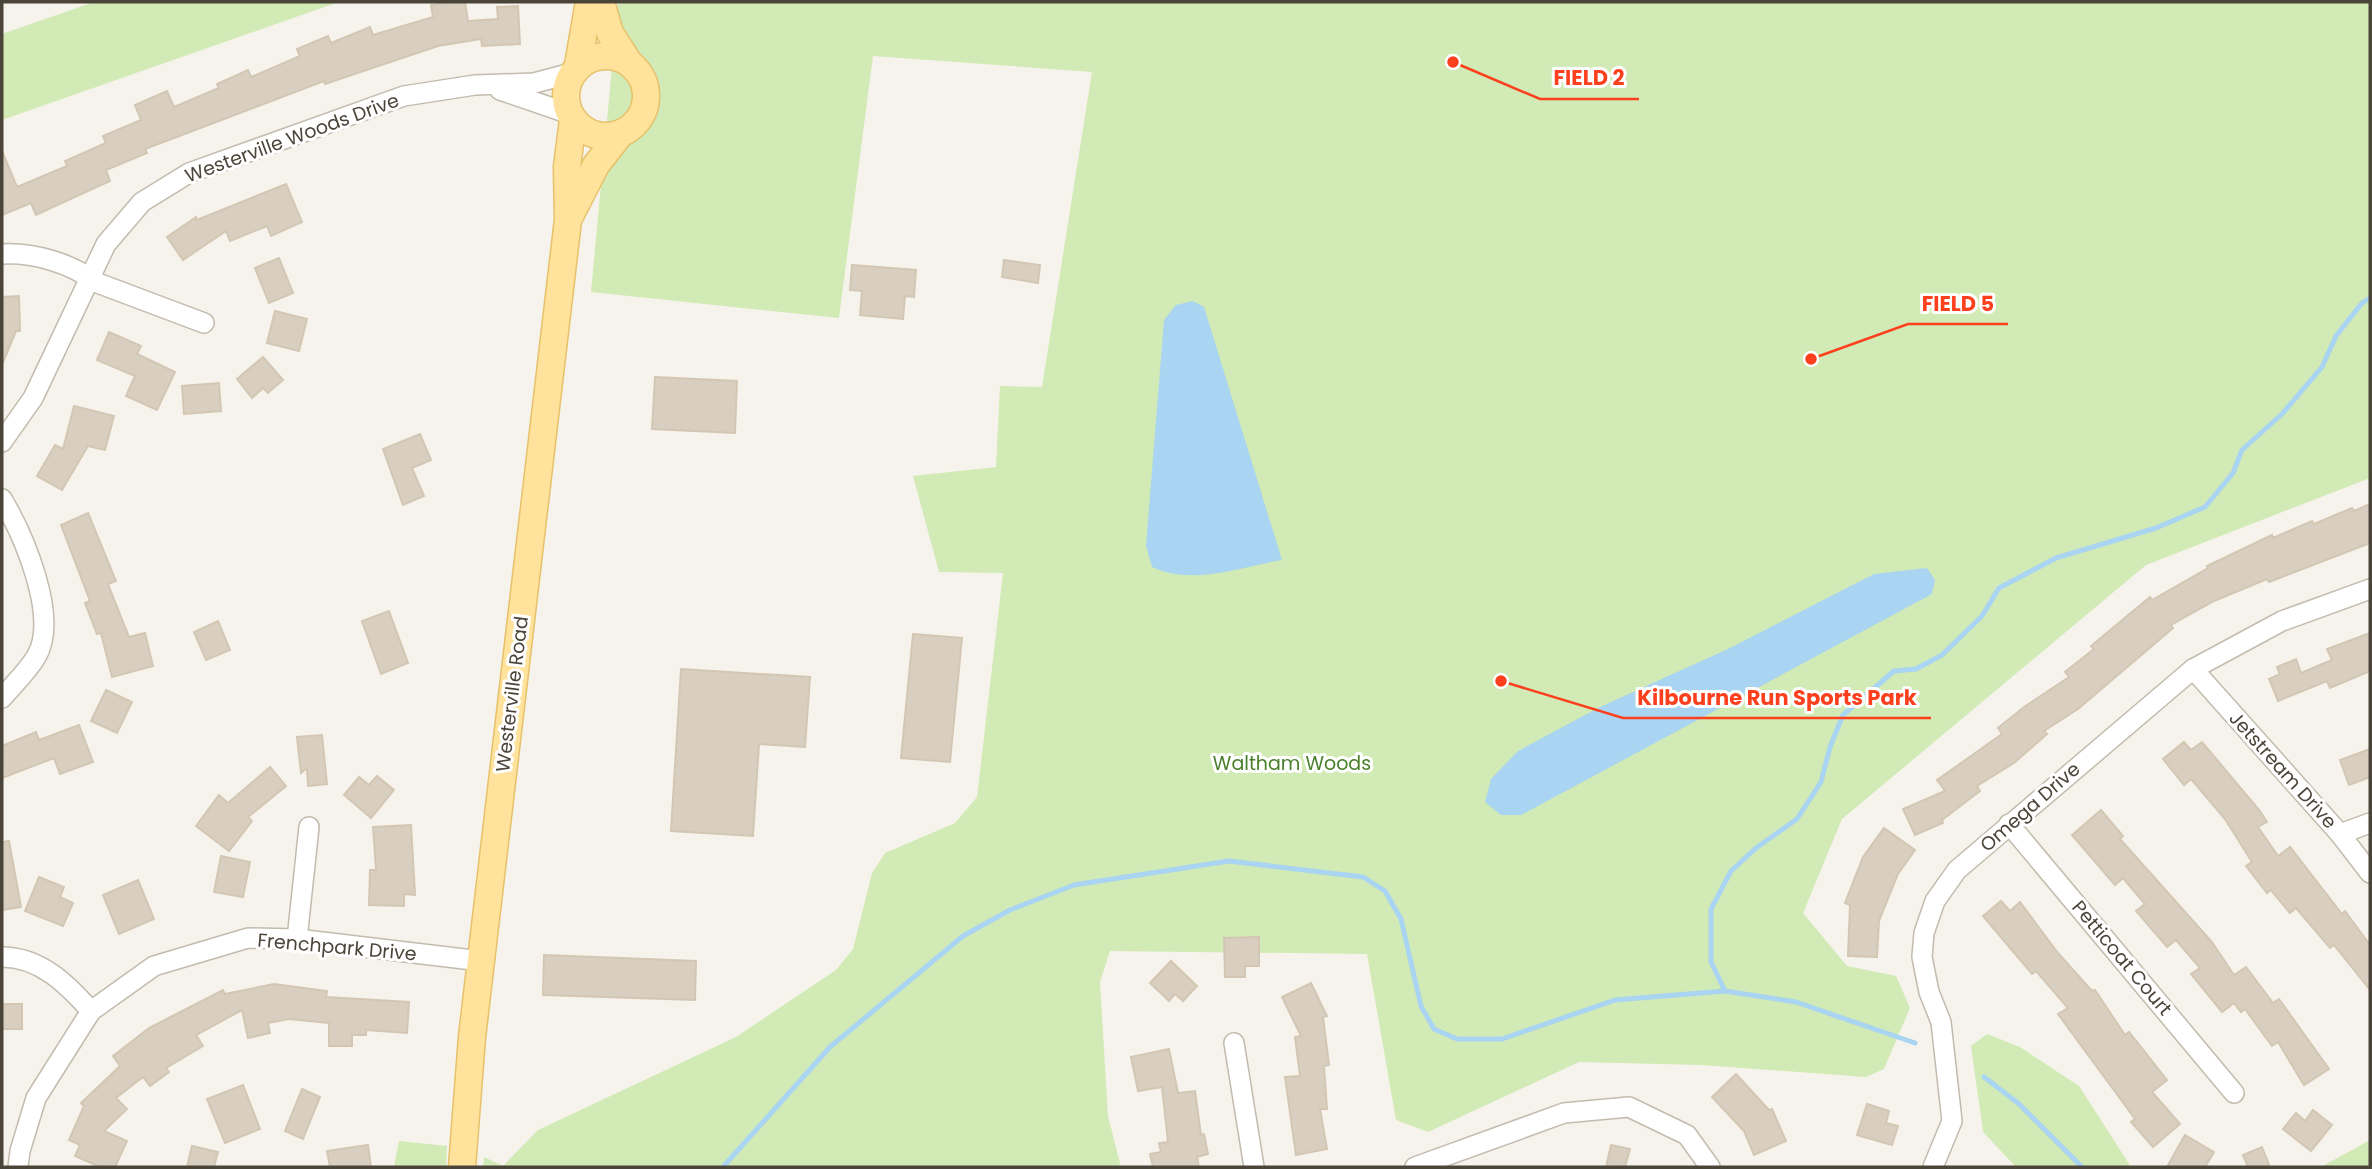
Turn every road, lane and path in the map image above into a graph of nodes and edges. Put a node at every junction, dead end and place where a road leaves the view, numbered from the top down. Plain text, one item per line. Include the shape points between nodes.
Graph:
1 (589, 2) edge
2 (601, 2) edge
3 (628, 61) junction
4 (575, 69) junction
5 (475, 85) junction
6 (571, 117) junction
7 (621, 133) junction
8 (568, 220) junction
9 (2, 254) edge
10 (90, 278) junction
11 (204, 323) dead end
12 (2, 442) edge
13 (2, 499) edge
14 (2370, 589) edge
15 (2193, 669) junction
16 (2, 698) edge
17 (2370, 823) edge
18 (2009, 824) junction
19 (309, 827) dead end
20 (2340, 834) junction
21 (2370, 873) edge
22 (298, 939) junction
23 (2, 957) edge
24 (481, 961) junction
25 (91, 1011) junction
26 (1234, 1043) dead end
27 (2234, 1093) dead end
28 (18, 1167) edge
29 (462, 1167) edge
30 (1254, 1167) edge
31 (1415, 1167) edge
32 (1710, 1167) edge
33 (1933, 1167) edge

1 - 4 main road, Westerville Road
2 - 3 main road, Westerville Road via 610,33
3 - 4 main road via 602,55
3 - 7 main road, Westerville Road via 642,77 647,99 639,119
4 - 5 street, Westerville Woods Drive via 534,83
4 - 6 main road, Westerville Road via 565,93
5 - 6 street, Westerville Woods Drive via 519,94
5 - 10 street, Westerville Woods Drive via 404,96 189,173 142,202 106,244
6 - 7 main road via 595,135
6 - 8 main road, Westerville Road
7 - 8 main road, Westerville Road via 596,165
8 - 24 main road, Westerville Road
9 - 10 street via 54,261
10 - 11 street
10 - 12 street, Westerville Woods Drive via 33,398
13 - 16 street via 19,528 38,584 44,620 38,655
14 - 15 street, Omega Drive via 2282,621
15 - 18 street, Omega Drive
15 - 20 street, Jetstream Drive
17 - 20 street
18 - 27 street, Petticoat Court
18 - 33 street, Omega Drive via 1957,870 1935,901 1924,933 1922,957 1941,1022 1952,1121
19 - 22 street
20 - 21 street, Jetstream Drive
22 - 24 street, Frenchpark Drive
22 - 25 street, Frenchpark Drive via 248,938 154,966
23 - 25 street via 36,964 67,983
24 - 29 main road, Westerville Road
25 - 28 street, Frenchpark Drive via 36,1098
26 - 30 street
31 - 32 street via 1564,1113 1629,1107 1687,1135

